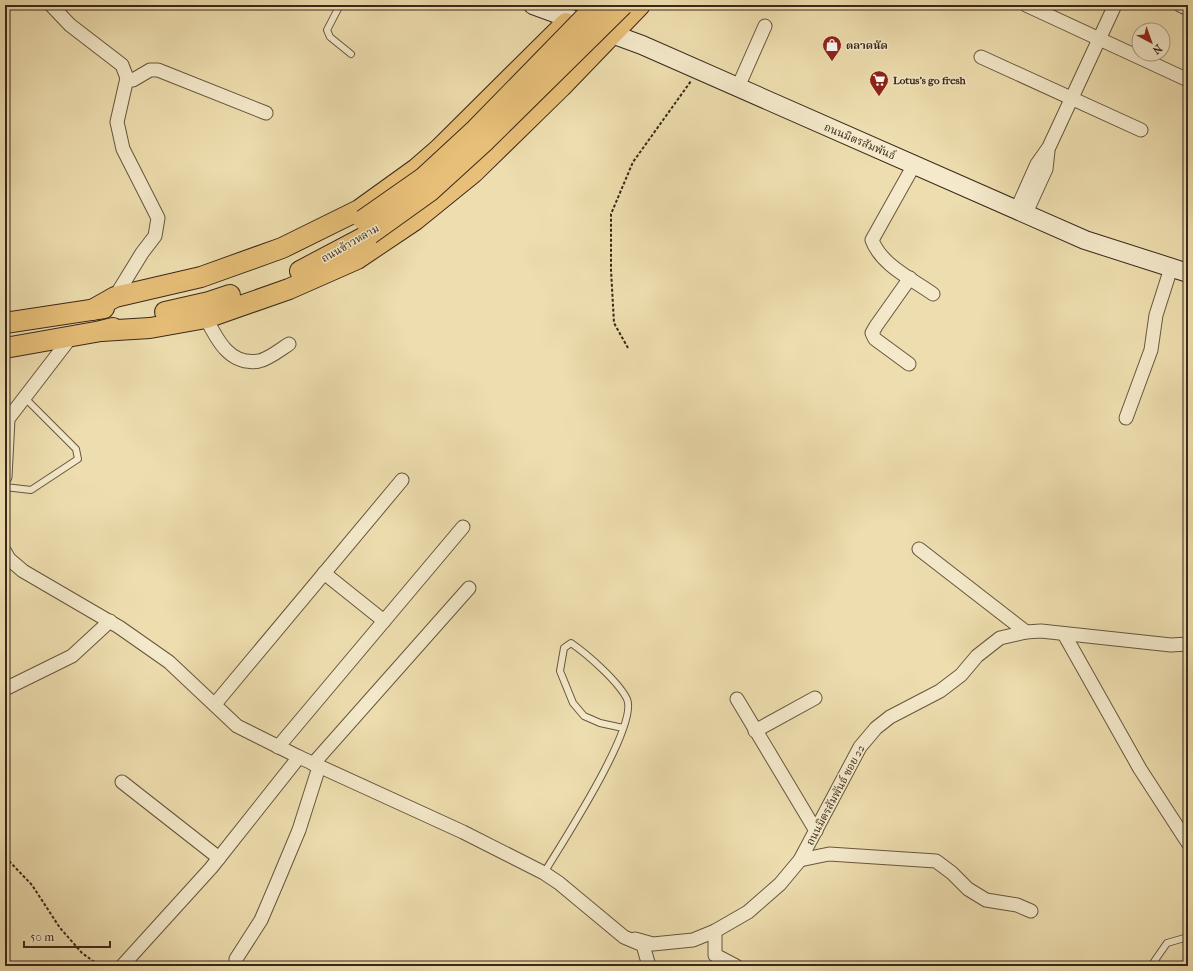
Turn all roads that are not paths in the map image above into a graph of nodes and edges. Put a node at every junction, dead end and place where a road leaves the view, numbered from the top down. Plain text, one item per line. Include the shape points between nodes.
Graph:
1 (51, 5) edge
2 (340, 5) edge
3 (533, 5) edge
4 (597, 5) edge
5 (623, 5) edge
6 (640, 5) edge
7 (1026, 5) edge
8 (1115, 5) edge
9 (1180, 5) edge
10 (1188, 9) edge
11 (577, 12) edge
12 (765, 26) dead end
13 (612, 34) junction
14 (1100, 38) junction
15 (351, 54) dead end
16 (981, 57) dead end
17 (529, 60) junction
18 (127, 78) junction
19 (1188, 80) edge
20 (561, 87) junction
21 (738, 87) junction
22 (1072, 98) junction
23 (266, 114) dead end
24 (1141, 130) dead end
25 (439, 149) junction
26 (914, 165) junction
27 (473, 173) junction
28 (1020, 213) junction
29 (366, 227) junction
30 (1171, 268) junction
31 (1188, 274) edge
32 (910, 278) junction
33 (932, 294) dead end
34 (115, 297) junction
35 (92, 310) junction
36 (206, 318) junction
37 (5, 323) edge
38 (101, 331) junction
39 (72, 337) junction
40 (290, 344) dead end
41 (5, 348) edge
42 (909, 364) dead end
43 (24, 397) junction
44 (1126, 418) dead end
45 (7, 422) edge
46 (5, 477) edge
47 (402, 480) dead end
48 (5, 487) edge
49 (463, 527) dead end
50 (919, 549) dead end
51 (5, 552) edge
52 (324, 573) junction
53 (469, 588) dead end
54 (110, 621) junction
55 (384, 621) junction
56 (1026, 632) junction
57 (1064, 634) junction
58 (1188, 644) edge
59 (5, 689) edge
60 (815, 698) dead end
61 (737, 699) dead end
62 (215, 704) junction
63 (623, 728) junction
64 (755, 731) junction
65 (278, 747) junction
66 (299, 757) junction
67 (316, 765) junction
68 (122, 782) dead end
69 (816, 831) junction
70 (1188, 843) edge
71 (219, 858) junction
72 (800, 860) junction
73 (544, 873) junction
74 (1031, 911) dead end
75 (715, 931) junction
76 (624, 936) junction
77 (1188, 937) edge
78 (236, 959) dead end
79 (122, 966) edge
80 (649, 966) edge
81 (736, 966) edge
82 (1151, 966) edge

1 - 18 street via 70,25 122,65
2 - 15 lane via 327,30 330,37
3 - 11 street, ถนนมิตรสัมพันธ์
4 - 29 main road, ถนนข้าวหลาม, bridge via 476,129
5 - 29 main road, ถนนข้าวหลาม, bridge via 486,140 430,191
6 - 13 main road
7 - 14 street
8 - 14 street
9 - 10 street
11 - 13 street, ถนนมิตรสัมพันธ์
11 - 17 main road
12 - 21 street
13 - 20 main road
13 - 21 street, ถนนมิตรสัมพันธ์
14 - 19 street
14 - 22 street
16 - 22 street
17 - 20 main road via 545,52 563,49 570,53 573,67
17 - 25 main road
18 - 23 street via 133,80 150,70 158,70
18 - 34 street via 117,122 123,149 158,218 155,236
20 - 27 main road
21 - 26 street, ถนนมิตรสัมพันธ์
22 - 24 street
22 - 28 street via 1049,148 1037,164
25 - 27 main road via 459,135 468,136 481,147 483,154
25 - 34 main road via 359,210 282,248 201,277
26 - 28 street, ถนนมิตรสัมพันธ์
26 - 32 street via 872,240 883,258
27 - 36 main road via 416,220 356,259 289,289
28 - 30 street, ถนนมิตรสัมพันธ์ via 1084,240
29 - 35 main road, ถนนข้าวหลาม via 289,260 204,289
29 - 38 main road, ถนนข้าวหลาม via 295,274 209,302
30 - 31 street, ถนนมิตรสัมพันธ์
30 - 44 street via 1156,314 1151,350
32 - 33 street
32 - 42 street via 872,333 875,339
34 - 35 main road
35 - 37 main road, ถนนข้าวหลาม
36 - 38 main road via 150,328
36 - 40 street via 228,354 243,361 260,361
38 - 39 main road, ถนนข้าวหลาม
39 - 41 main road, ถนนข้าวหลาม
39 - 43 street
43 - 45 street
43 - 48 lane via 76,449 78,459 31,490
45 - 46 street
47 - 52 street
49 - 55 street
50 - 56 street
51 - 54 street via 23,572
52 - 55 street
52 - 62 street
53 - 67 street
54 - 59 street via 72,656
54 - 62 street via 169,662
55 - 65 street
56 - 57 street, ถนนมิตรสัมพันธ์ ซอย 22
56 - 69 street, ถนนมิตรสัมพันธ์ ซอย 22 via 1000,638 940,691 890,717 876,728 860,747
57 - 58 street, ถนนมิตรสัมพันธ์ ซอย 22 via 1171,645
57 - 70 street via 1140,769
60 - 64 street
61 - 64 street
62 - 65 street via 237,726
63 - 63 lane via 628,709 627,699 587,654 571,643 564,648 560,671 573,703 584,716
63 - 73 lane via 603,773
64 - 69 street
65 - 66 street
66 - 67 street
66 - 71 street
67 - 73 street via 463,832
67 - 78 street via 299,830 261,920
68 - 71 street
69 - 72 street, ถนนมิตรสัมพันธ์ ซอย 22
71 - 79 street
72 - 74 street via 829,854 936,861 968,889 986,900 1018,905
72 - 75 street, ถนนมิตรสัมพันธ์ ซอย 22 via 780,884 748,912
73 - 76 street via 559,882
75 - 76 street, ถนนมิตรสัมพันธ์ ซอย 22 via 693,940 653,944
75 - 81 street via 715,955
76 - 80 street via 643,945
77 - 82 lane via 1167,944

